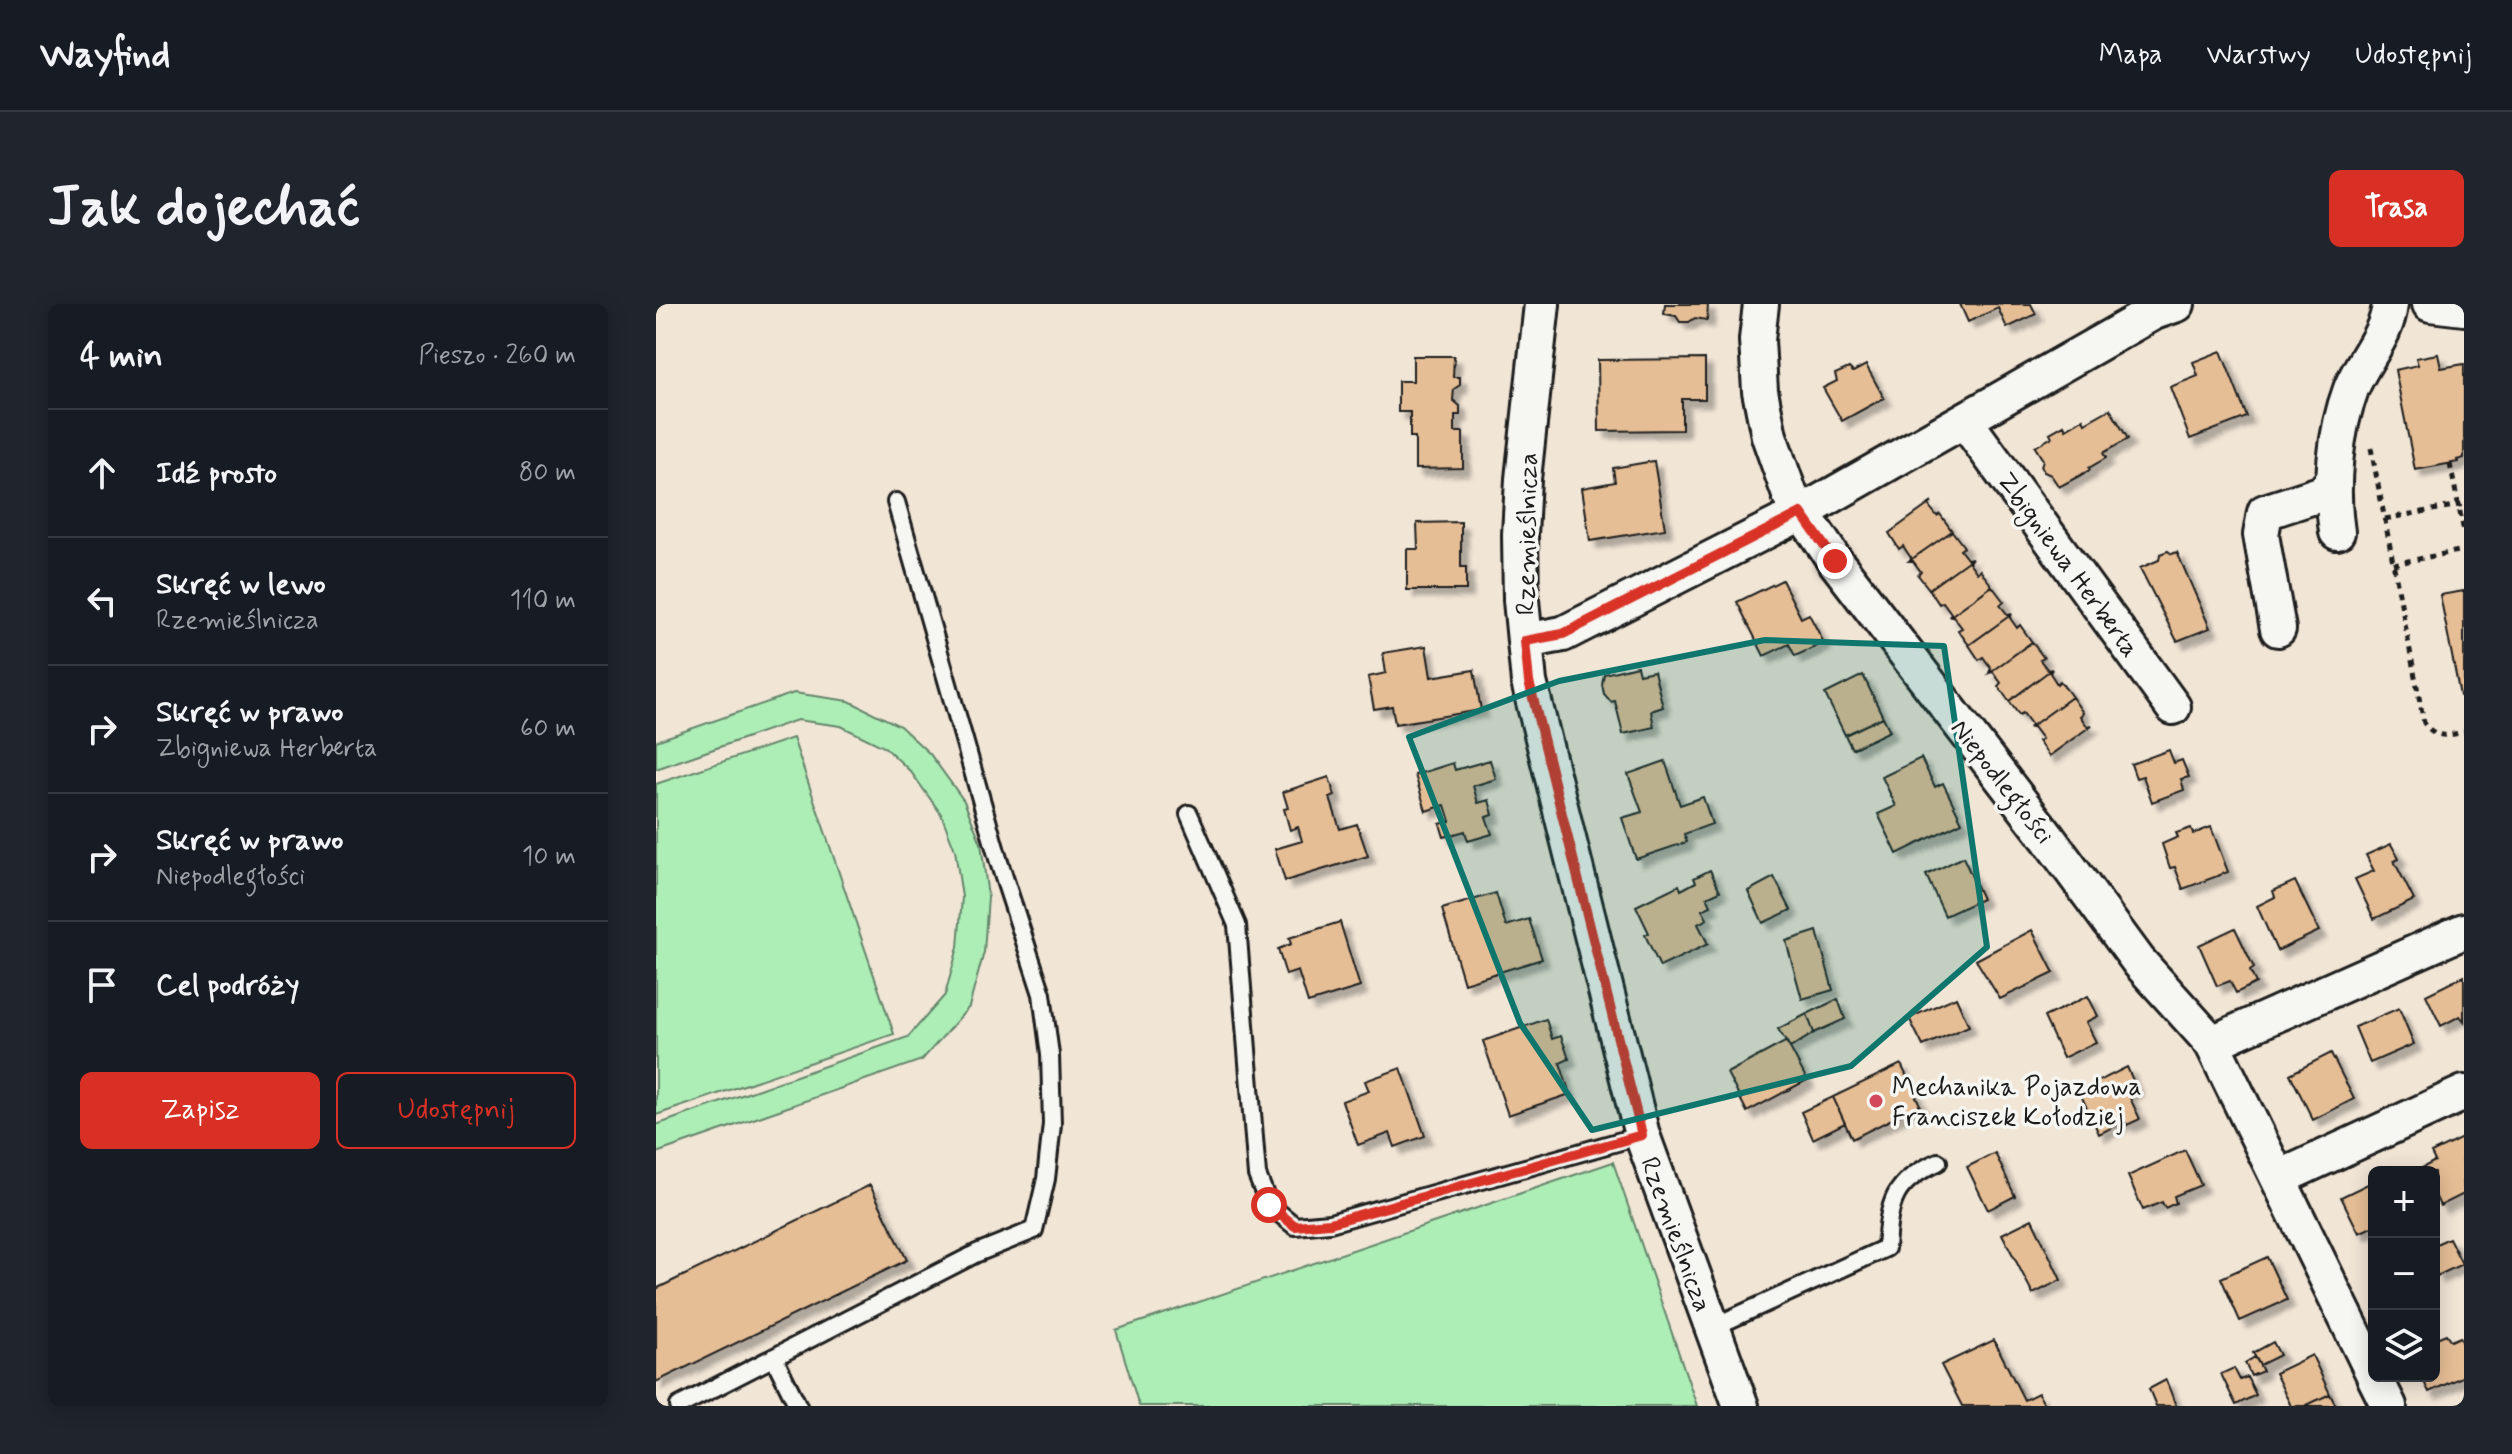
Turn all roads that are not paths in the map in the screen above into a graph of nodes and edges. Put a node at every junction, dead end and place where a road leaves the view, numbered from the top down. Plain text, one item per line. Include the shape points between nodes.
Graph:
1 (1542, 304) edge
2 (1761, 304) edge
3 (2177, 304) edge
4 (2390, 304) edge
5 (2430, 304) edge
6 (2464, 308) edge
7 (1965, 421) junction
8 (2334, 479) junction
9 (896, 502) dead end
10 (1801, 513) junction
11 (2337, 532) dead end
12 (2278, 629) dead end
13 (1525, 641) junction
14 (2173, 707) dead end
15 (1189, 814) dead end
16 (2464, 931) edge
17 (2212, 1043) junction
18 (2464, 1093) edge
19 (1642, 1135) junction
20 (1938, 1162) dead end
21 (2279, 1178) junction
22 (1711, 1328) junction
23 (774, 1358) junction
24 (2368, 1363) edge
25 (2377, 1382) edge
26 (679, 1406) edge
27 (798, 1406) edge
28 (1741, 1406) edge
29 (2389, 1406) edge

1 - 13 street, Rzemieślnicza via 1522,507
2 - 10 street via 1760,391 1773,447
3 - 7 street via 2143,318
4 - 8 street via 2388,321 2351,389
5 - 6 street
7 - 10 street
7 - 14 street, Zbigniewa Herberta
8 - 11 street
8 - 12 street via 2323,493 2265,512 2261,535
9 - 23 lane via 1042,994 1052,1124 1046,1179 1034,1230 977,1253
10 - 13 street via 1563,634
10 - 17 street, Niepodległości via 2139,962
13 - 19 street, Rzemieślnicza via 1529,682
15 - 19 lane via 1237,925 1257,1175 1269,1205 1295,1226 1330,1223
16 - 17 street
17 - 21 street, Niepodległości
18 - 21 street
19 - 22 street, Rzemieślnicza
20 - 22 lane via 1901,1185 1891,1206 1886,1248
21 - 24 street, Niepodległości
22 - 28 street, Rzemieślnicza
23 - 26 lane
23 - 27 lane
25 - 29 street, Niepodległości

